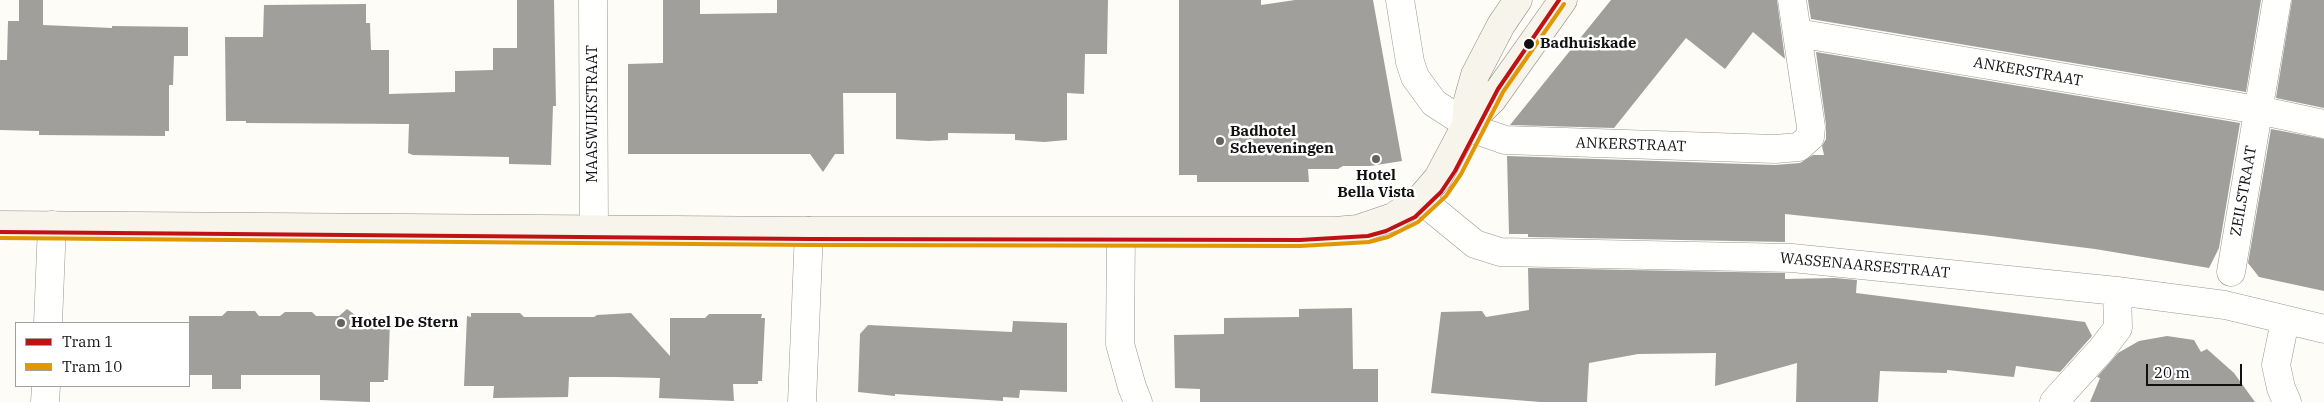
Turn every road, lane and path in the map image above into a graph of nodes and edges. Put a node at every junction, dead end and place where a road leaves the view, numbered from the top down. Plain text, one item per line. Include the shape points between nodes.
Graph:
1 (593, 0) edge
2 (1400, 0) edge
3 (1518, 0) edge
4 (1563, 0) edge
5 (1792, 0) edge
6 (2277, 0) edge
7 (1797, 33) junction
8 (2258, 110) junction
9 (2324, 124) edge
10 (1466, 125) junction
11 (1420, 199) junction
12 (0, 225) edge
13 (52, 225) junction
14 (594, 229) junction
15 (809, 232) junction
16 (1121, 232) junction
17 (2231, 272) dead end
18 (2117, 291) junction
19 (2285, 321) junction
20 (48, 322) edge
21 (2324, 329) edge
22 (46, 387) edge
23 (45, 402) edge
24 (802, 402) edge
25 (1138, 402) edge
26 (2054, 402) edge
27 (2288, 402) edge

1 - 14 street, MAASWIJKSTRAAT
2 - 10 street, ANKERSTRAAT via 1415,77 1434,103
3 - 10 main road via 1501,25 1476,75 1468,100
4 - 10 main road via 1492,100
5 - 7 street, ANKERSTRAAT
6 - 8 street, ZEILSTRAAT
7 - 8 street, ANKERSTRAAT
7 - 10 street, ANKERSTRAAT via 1811,127 1807,141 1799,146 1775,149 1505,140
8 - 9 street
8 - 17 street, ZEILSTRAAT
10 - 11 main road via 1438,178
11 - 16 main road via 1393,218 1358,229
11 - 18 street, WASSENAARSESTRAAT via 1475,244 1500,252 1792,258
12 - 13 main road
13 - 14 main road
13 - 20 street
14 - 15 main road
15 - 16 main road
15 - 24 street
16 - 25 street via 1120,344
18 - 19 street, WASSENAARSESTRAAT via 2224,306
18 - 26 street via 2118,328
19 - 21 street, WASSENAARSESTRAAT
19 - 27 street via 2276,365
22 - 23 street

